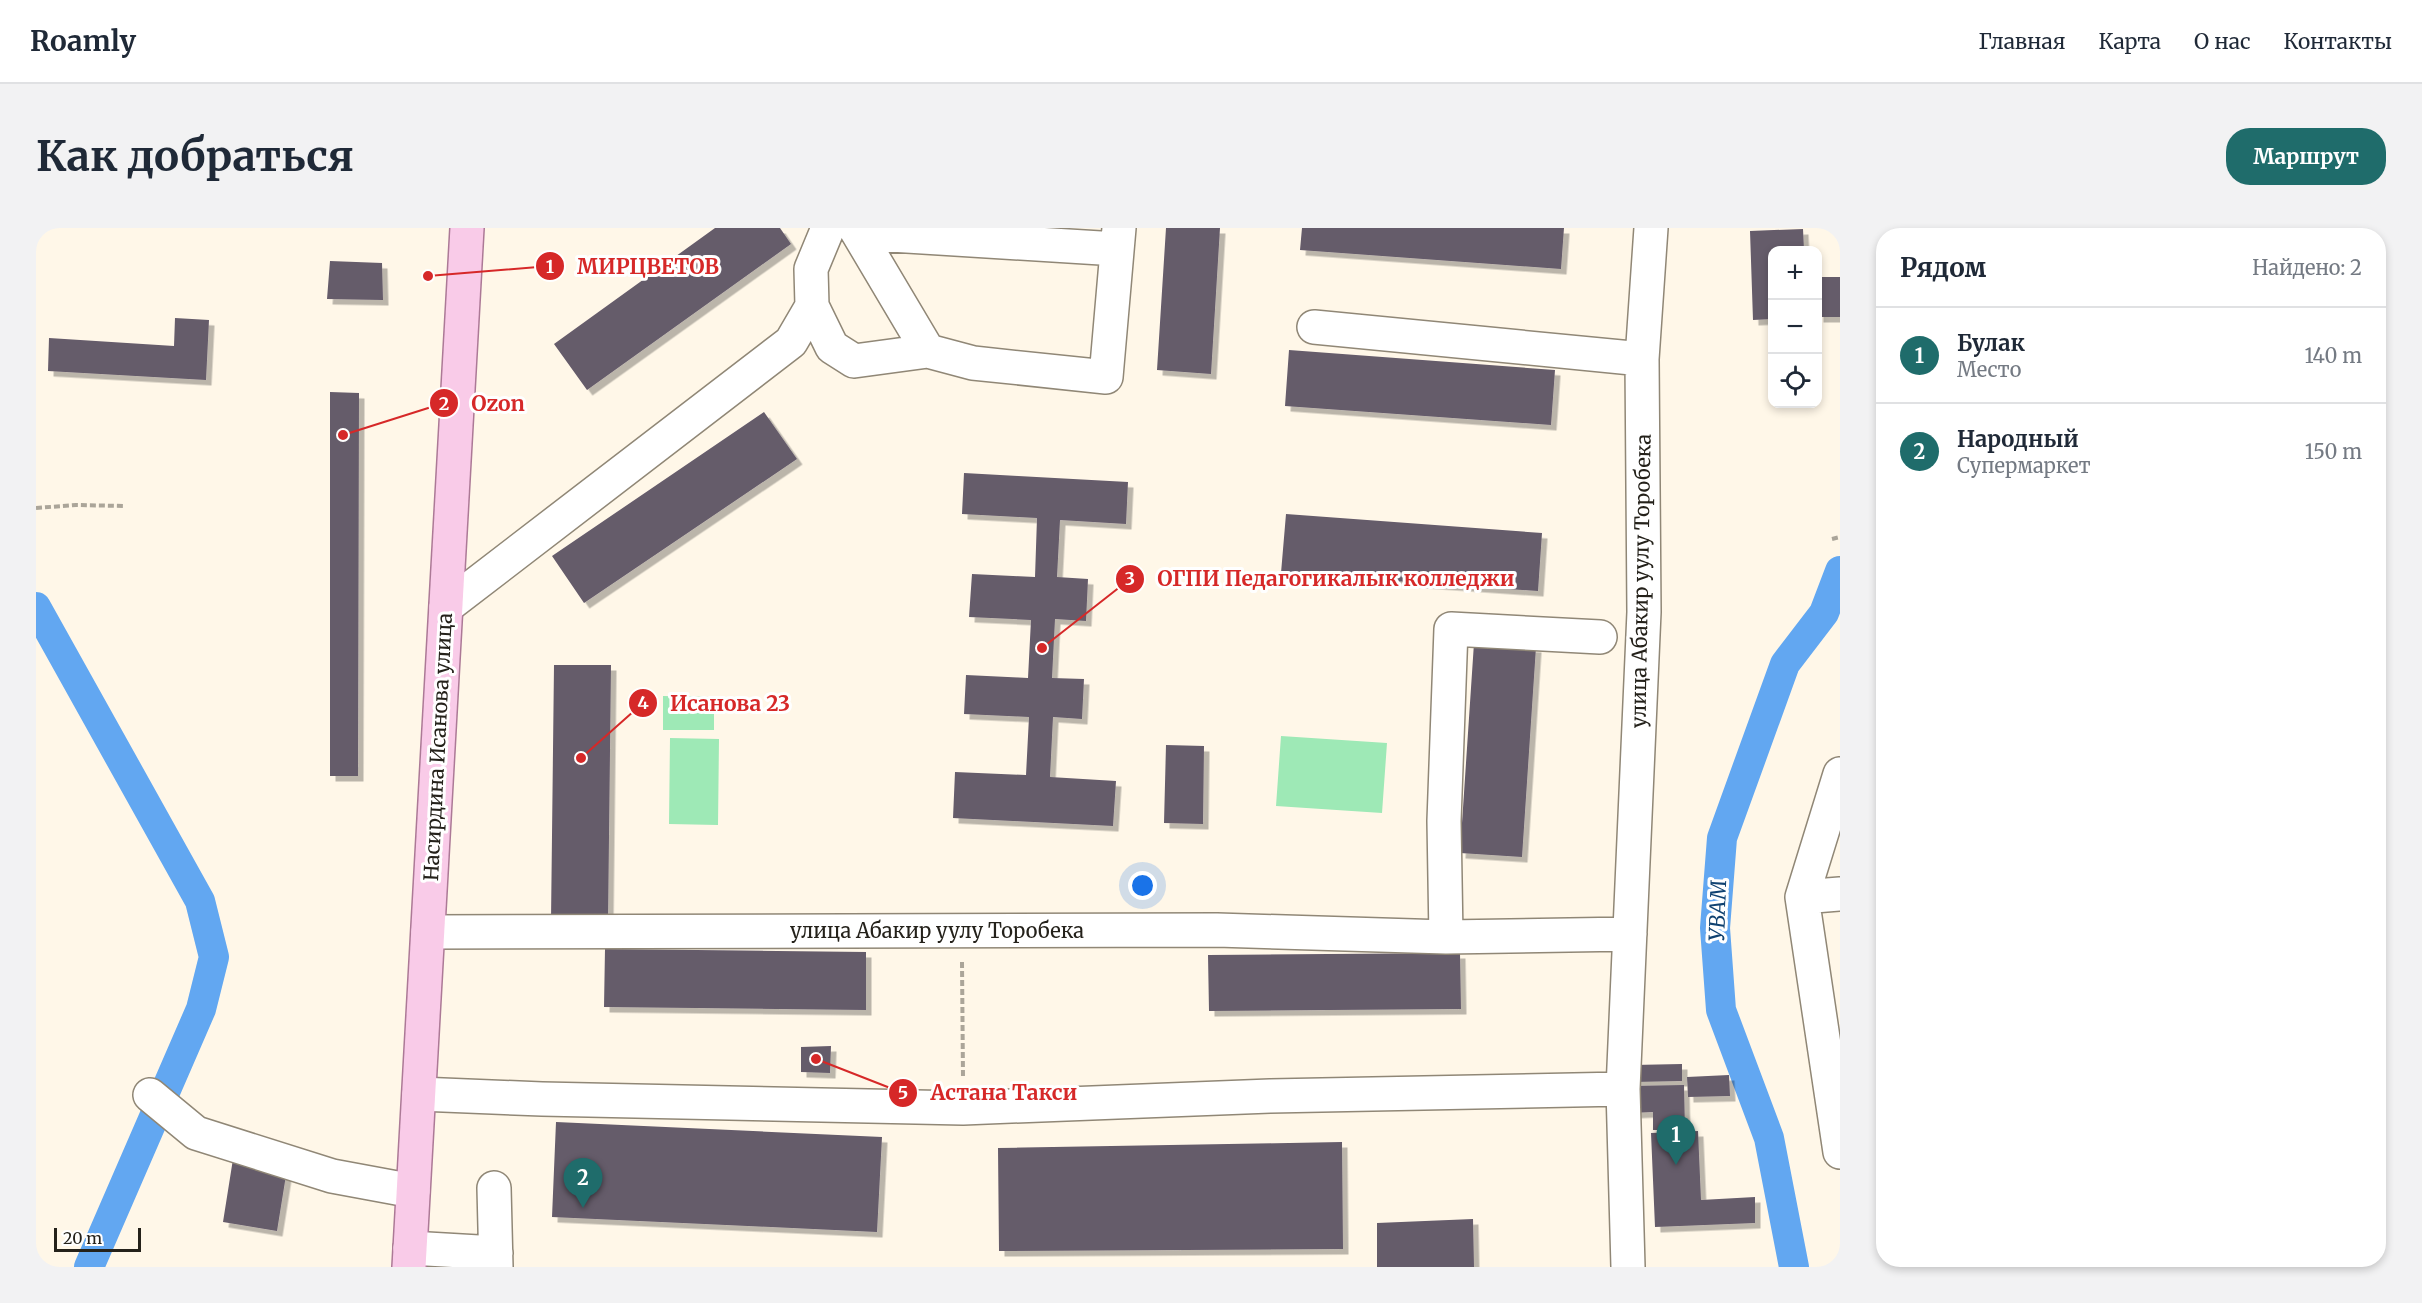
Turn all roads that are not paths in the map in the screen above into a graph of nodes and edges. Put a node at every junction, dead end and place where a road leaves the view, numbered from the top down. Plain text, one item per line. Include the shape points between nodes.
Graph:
1 (467, 228) edge
2 (1651, 228) edge
3 (847, 230) edge
4 (1118, 239) edge
5 (812, 306) junction
6 (1314, 327) dead end
7 (928, 351) junction
8 (1642, 359) junction
9 (446, 607) junction
10 (1600, 637) dead end
11 (1840, 774) edge
12 (1840, 894) edge
13 (1802, 897) junction
14 (428, 932) junction
15 (1630, 934) junction
16 (1446, 937) junction
17 (1623, 1089) junction
18 (419, 1094) junction
19 (150, 1095) dead end
20 (1840, 1152) edge
21 (494, 1188) dead end
22 (413, 1191) junction
23 (409, 1257) edge
24 (496, 1260) edge
25 (1628, 1267) edge

1 - 9 main road, Насирдина Исанова улица
2 - 8 street, улица Абакир уулу Торобека
3 - 4 street
3 - 5 street via 811,269
3 - 7 street
4 - 7 street via 1106,378 973,363
5 - 7 street via 832,347 854,361
5 - 9 street via 790,342
6 - 8 street
8 - 15 street, улица Абакир уулу Торобека via 1644,612
9 - 14 main road, Насирдина Исанова улица
10 - 16 street, улица Абакир уулу Торобека via 1451,629 1444,821
11 - 13 street
12 - 13 street
13 - 20 street
14 - 16 street, улица Абакир уулу Торобека via 1217,930
14 - 18 main road, Насирдина Исанова улица
15 - 16 street, улица Абакир уулу Торобека
15 - 17 street, улица Абакир уулу Торобека
17 - 18 street via 1270,1096 963,1108
17 - 25 street, улица Абакир уулу Торобека
18 - 22 main road, Насирдина Исанова улица
19 - 22 street via 196,1133 332,1176
21 - 24 street
22 - 23 main road, Насирдина Исанова улица
23 - 24 street

